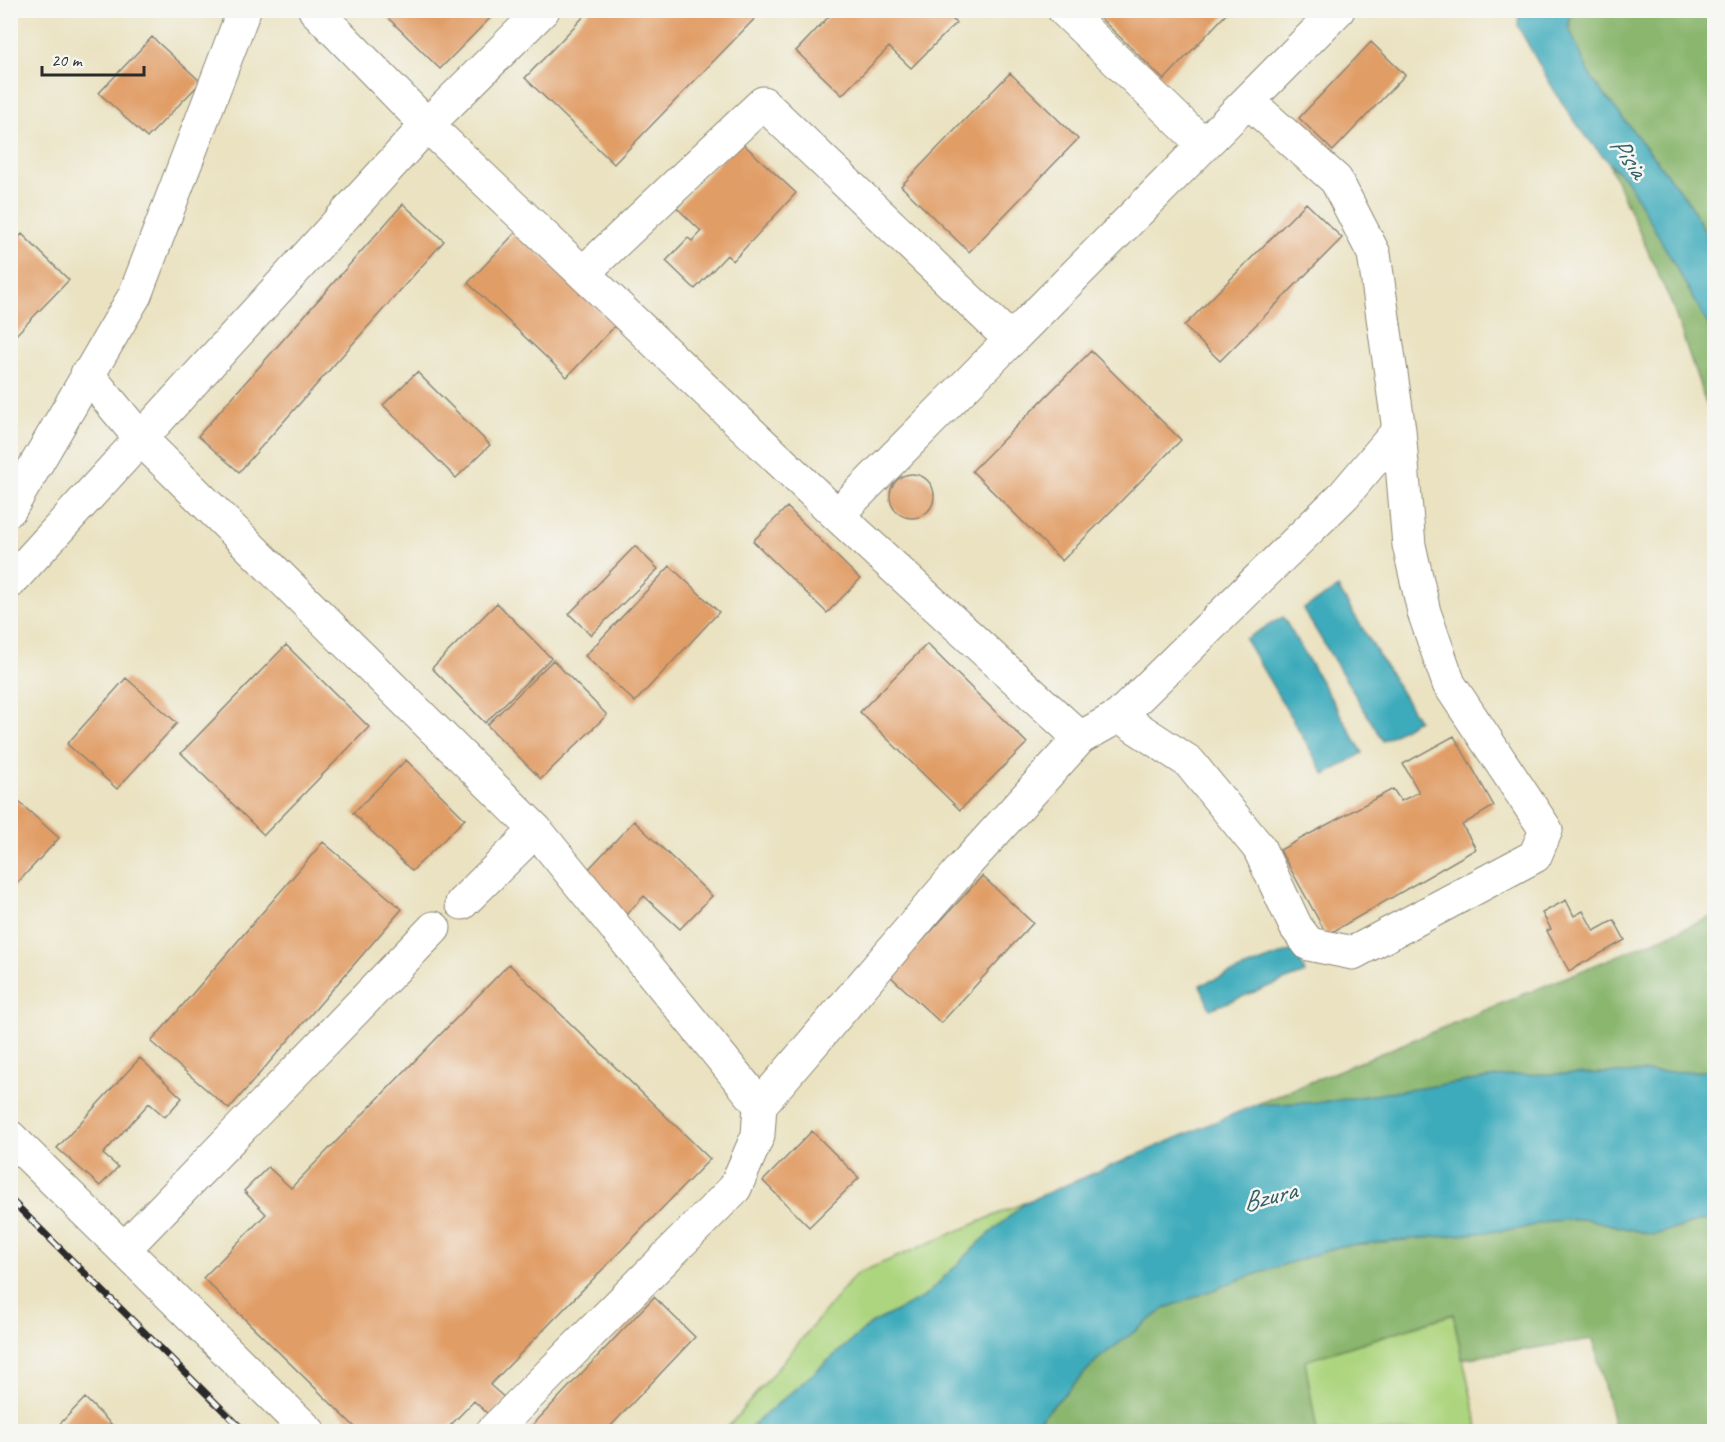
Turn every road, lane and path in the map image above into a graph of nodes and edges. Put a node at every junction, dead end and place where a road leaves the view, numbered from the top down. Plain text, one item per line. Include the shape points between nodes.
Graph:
1 (244, 10) edge
2 (315, 10) edge
3 (543, 10) edge
4 (1064, 10) edge
5 (1338, 10) edge
6 (1248, 101) junction
7 (427, 125) junction
8 (1204, 145) junction
9 (583, 273) junction
10 (1011, 340) junction
11 (87, 374) junction
12 (1399, 430) junction
13 (141, 439) junction
14 (10, 509) edge
15 (837, 515) junction
16 (10, 582) edge
17 (1119, 716) junction
18 (1080, 738) junction
19 (536, 830) junction
20 (462, 903) dead end
21 (434, 928) dead end
22 (760, 1105) junction
23 (10, 1137) edge
24 (124, 1249) junction
25 (309, 1431) edge
26 (492, 1431) edge

1 - 11 lane via 135,295
2 - 7 lane
3 - 7 lane
4 - 8 lane
5 - 6 lane
6 - 8 lane
6 - 12 lane via 1336,180 1374,254
7 - 9 lane
7 - 13 lane
8 - 10 lane
9 - 10 lane via 763,103
9 - 15 lane
10 - 15 lane
11 - 13 lane
11 - 14 lane
12 - 17 lane via 1344,495
12 - 17 lane via 1409,545 1424,612 1449,684 1546,830 1535,855 1353,952 1309,944 1296,927 1259,848 1189,762
13 - 16 lane
13 - 19 lane
15 - 18 lane
17 - 18 lane
18 - 22 lane via 965,865
19 - 20 lane
19 - 22 lane
21 - 24 lane
22 - 26 lane via 758,1135 735,1188
23 - 24 lane
24 - 25 lane

